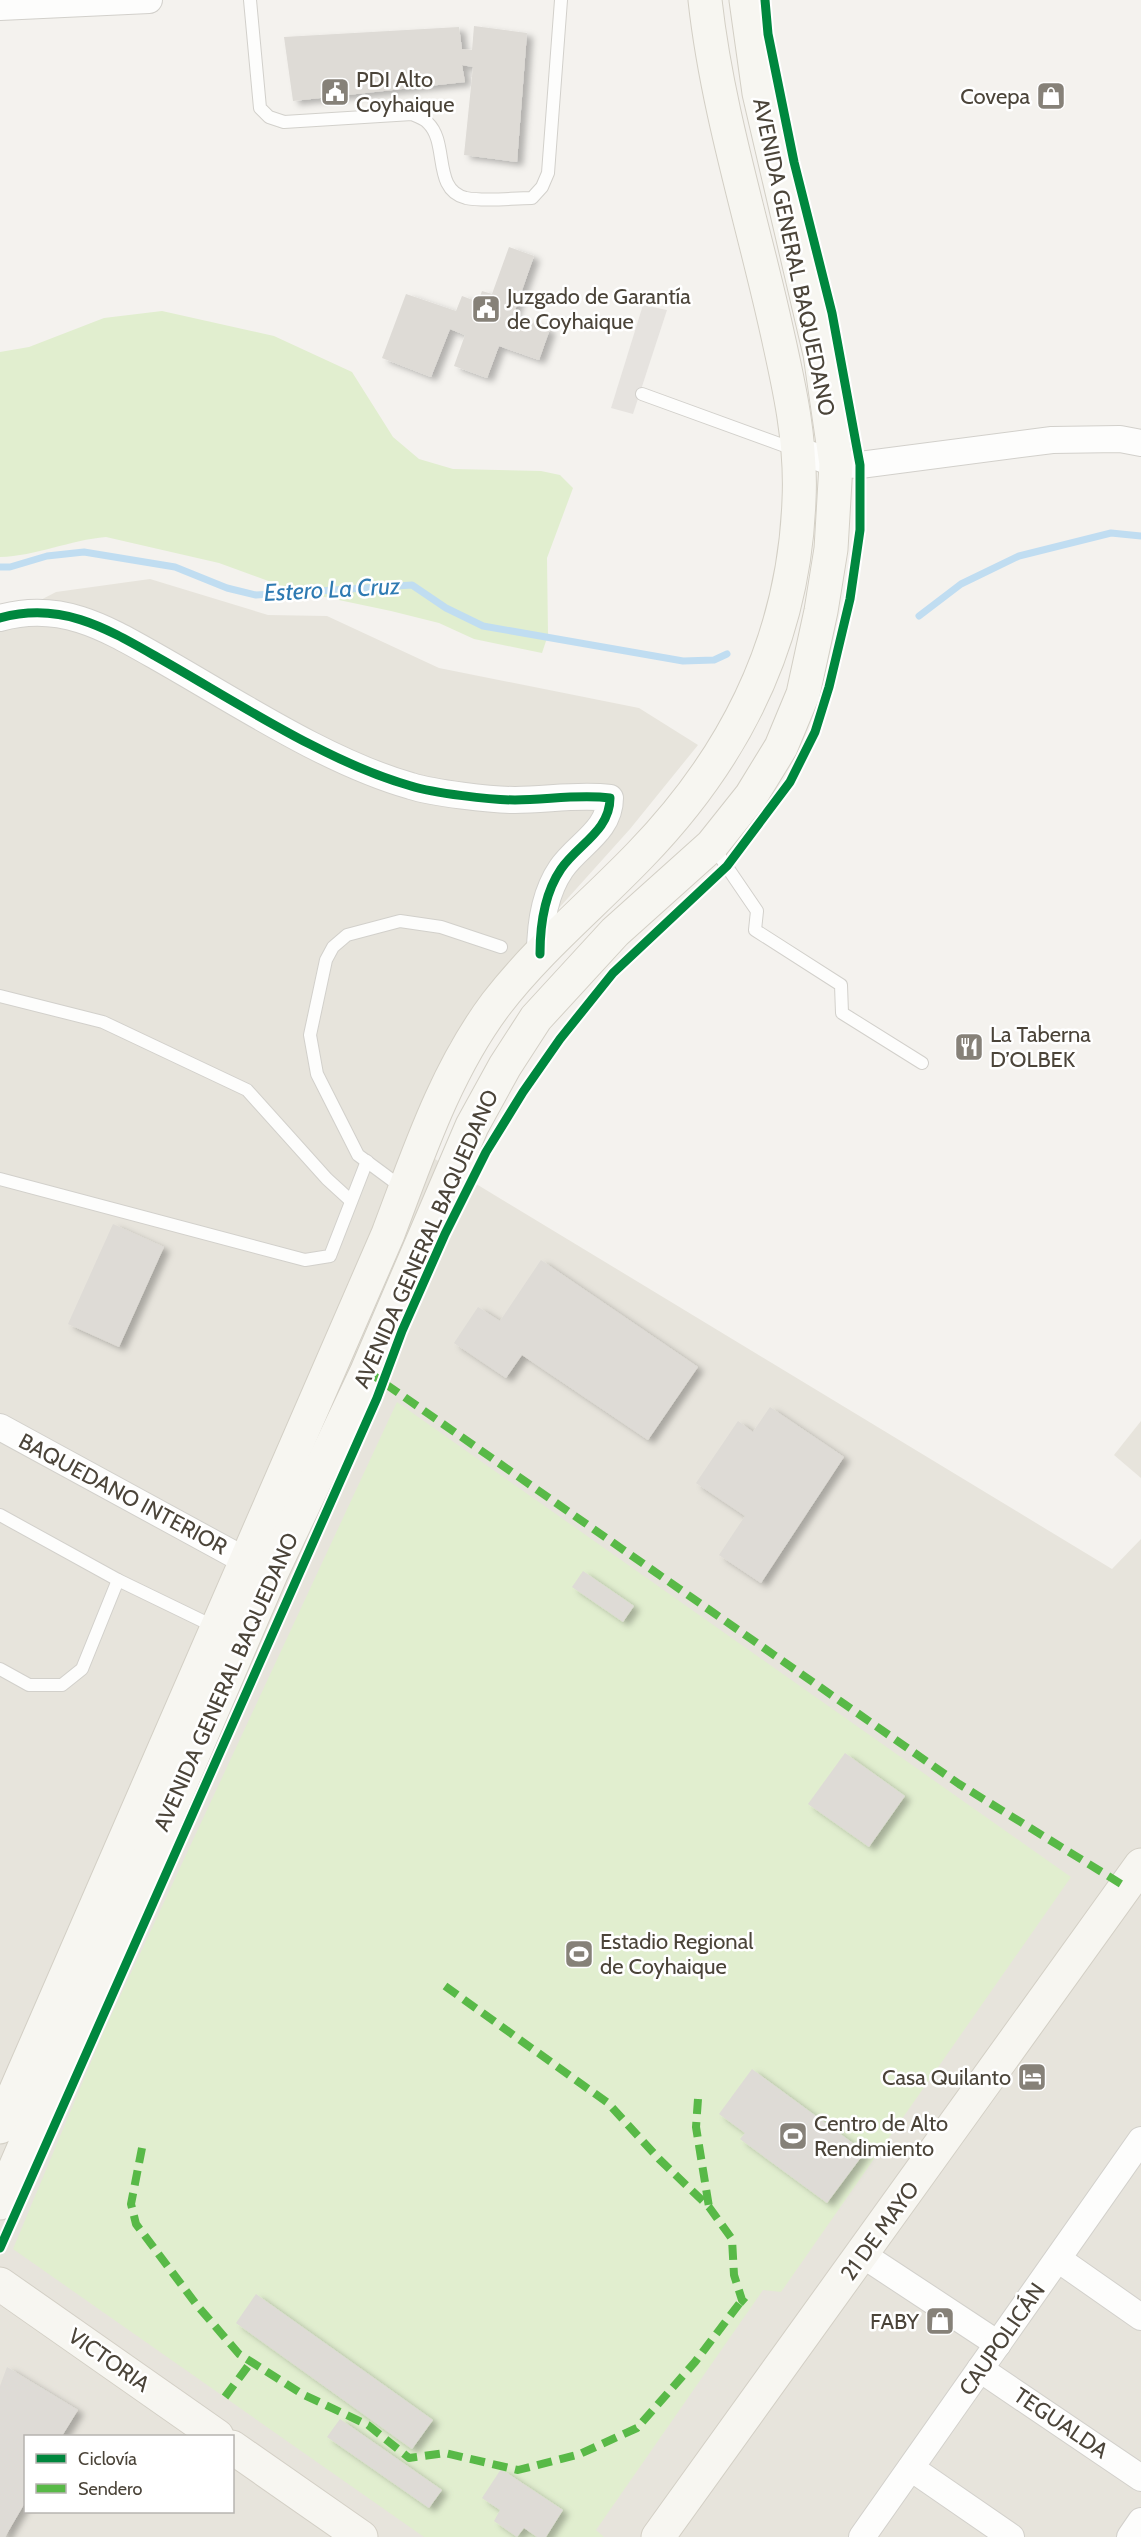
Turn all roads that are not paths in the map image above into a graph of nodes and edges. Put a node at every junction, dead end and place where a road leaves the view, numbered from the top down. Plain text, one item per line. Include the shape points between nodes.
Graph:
1 (148, 0) edge
2 (250, 0) edge
3 (561, 0) edge
4 (705, 0) edge
5 (746, 0) edge
6 (0, 7) edge
7 (642, 394) dead end
8 (1141, 443) edge
9 (798, 450) junction
10 (836, 464) junction
11 (0, 618) edge
12 (712, 845) junction
13 (501, 947) dead end
14 (540, 954) junction
15 (0, 996) edge
16 (922, 1063) dead end
17 (367, 1161) junction
18 (0, 1179) edge
19 (405, 1190) junction
20 (350, 1200) junction
21 (0, 1427) edge
22 (0, 1515) edge
23 (246, 1561) junction
24 (118, 1580) junction
25 (217, 1628) junction
26 (0, 1669) edge
27 (1141, 1865) edge
28 (0, 2127) edge
29 (1141, 2140) edge
30 (0, 2203) edge
31 (863, 2255) junction
32 (1058, 2259) junction
33 (0, 2284) edge
34 (1141, 2317) edge
35 (998, 2344) junction
36 (980, 2369) junction
37 (216, 2435) edge
38 (234, 2448) edge
39 (910, 2468) junction
40 (1141, 2478) edge
41 (1141, 2521) edge
42 (361, 2537) edge
43 (658, 2537) edge
44 (862, 2537) edge
45 (1011, 2537) edge
46 (1130, 2537) edge

1 - 6 street
2 - 3 lane via 260,108 269,117 284,122 412,114 428,122 437,136 451,189 466,198 532,198 548,173
4 - 9 main road, AVENIDA GENERAL BAQUEDANO via 729,125 791,395
5 - 10 main road, AVENIDA GENERAL BAQUEDANO via 759,93 820,354
7 - 9 lane
8 - 10 street via 1120,439 1052,440 870,464
9 - 10 street
9 - 14 main road, AVENIDA GENERAL BAQUEDANO via 800,499 785,609 770,660 747,708 686,805
10 - 12 main road, AVENIDA GENERAL BAQUEDANO via 831,549 803,694 781,747 751,796
11 - 14 street via 67,614 111,630 341,760 412,787 513,800 586,795 610,798 610,810 599,829 561,869 546,900
12 - 16 lane via 757,911 755,930 841,985 842,1013
12 - 30 main road, AVENIDA GENERAL BAQUEDANO via 615,932 537,1018 472,1126 367,1371 271,1574
13 - 17 lane via 441,927 400,921 346,935 333,947 326,960 310,1035 316,1074 358,1155
14 - 19 main road, AVENIDA GENERAL BAQUEDANO via 494,1006 459,1062 442,1093
15 - 20 lane via 104,1022 247,1090
17 - 19 lane
17 - 20 lane
18 - 20 lane via 305,1260 330,1256
19 - 23 main road, AVENIDA GENERAL BAQUEDANO
21 - 23 street, BAQUEDANO INTERIOR
22 - 24 lane
23 - 25 main road, AVENIDA GENERAL BAQUEDANO
24 - 25 lane
24 - 26 lane via 82,1670 62,1685 29,1685
25 - 28 main road, AVENIDA GENERAL BAQUEDANO
27 - 31 main road, 21 DE MAYO
29 - 32 street, CAUPOLICÁN
31 - 35 street
31 - 43 main road, 21 DE MAYO
32 - 34 street
32 - 35 street, CAUPOLICÁN
33 - 37 main road, VICTORIA
35 - 36 street, CAUPOLICÁN
36 - 39 street, CAUPOLICÁN
36 - 40 street, TEGUALDA
38 - 42 main road
39 - 44 street, CAUPOLICÁN
39 - 45 street
41 - 46 street

